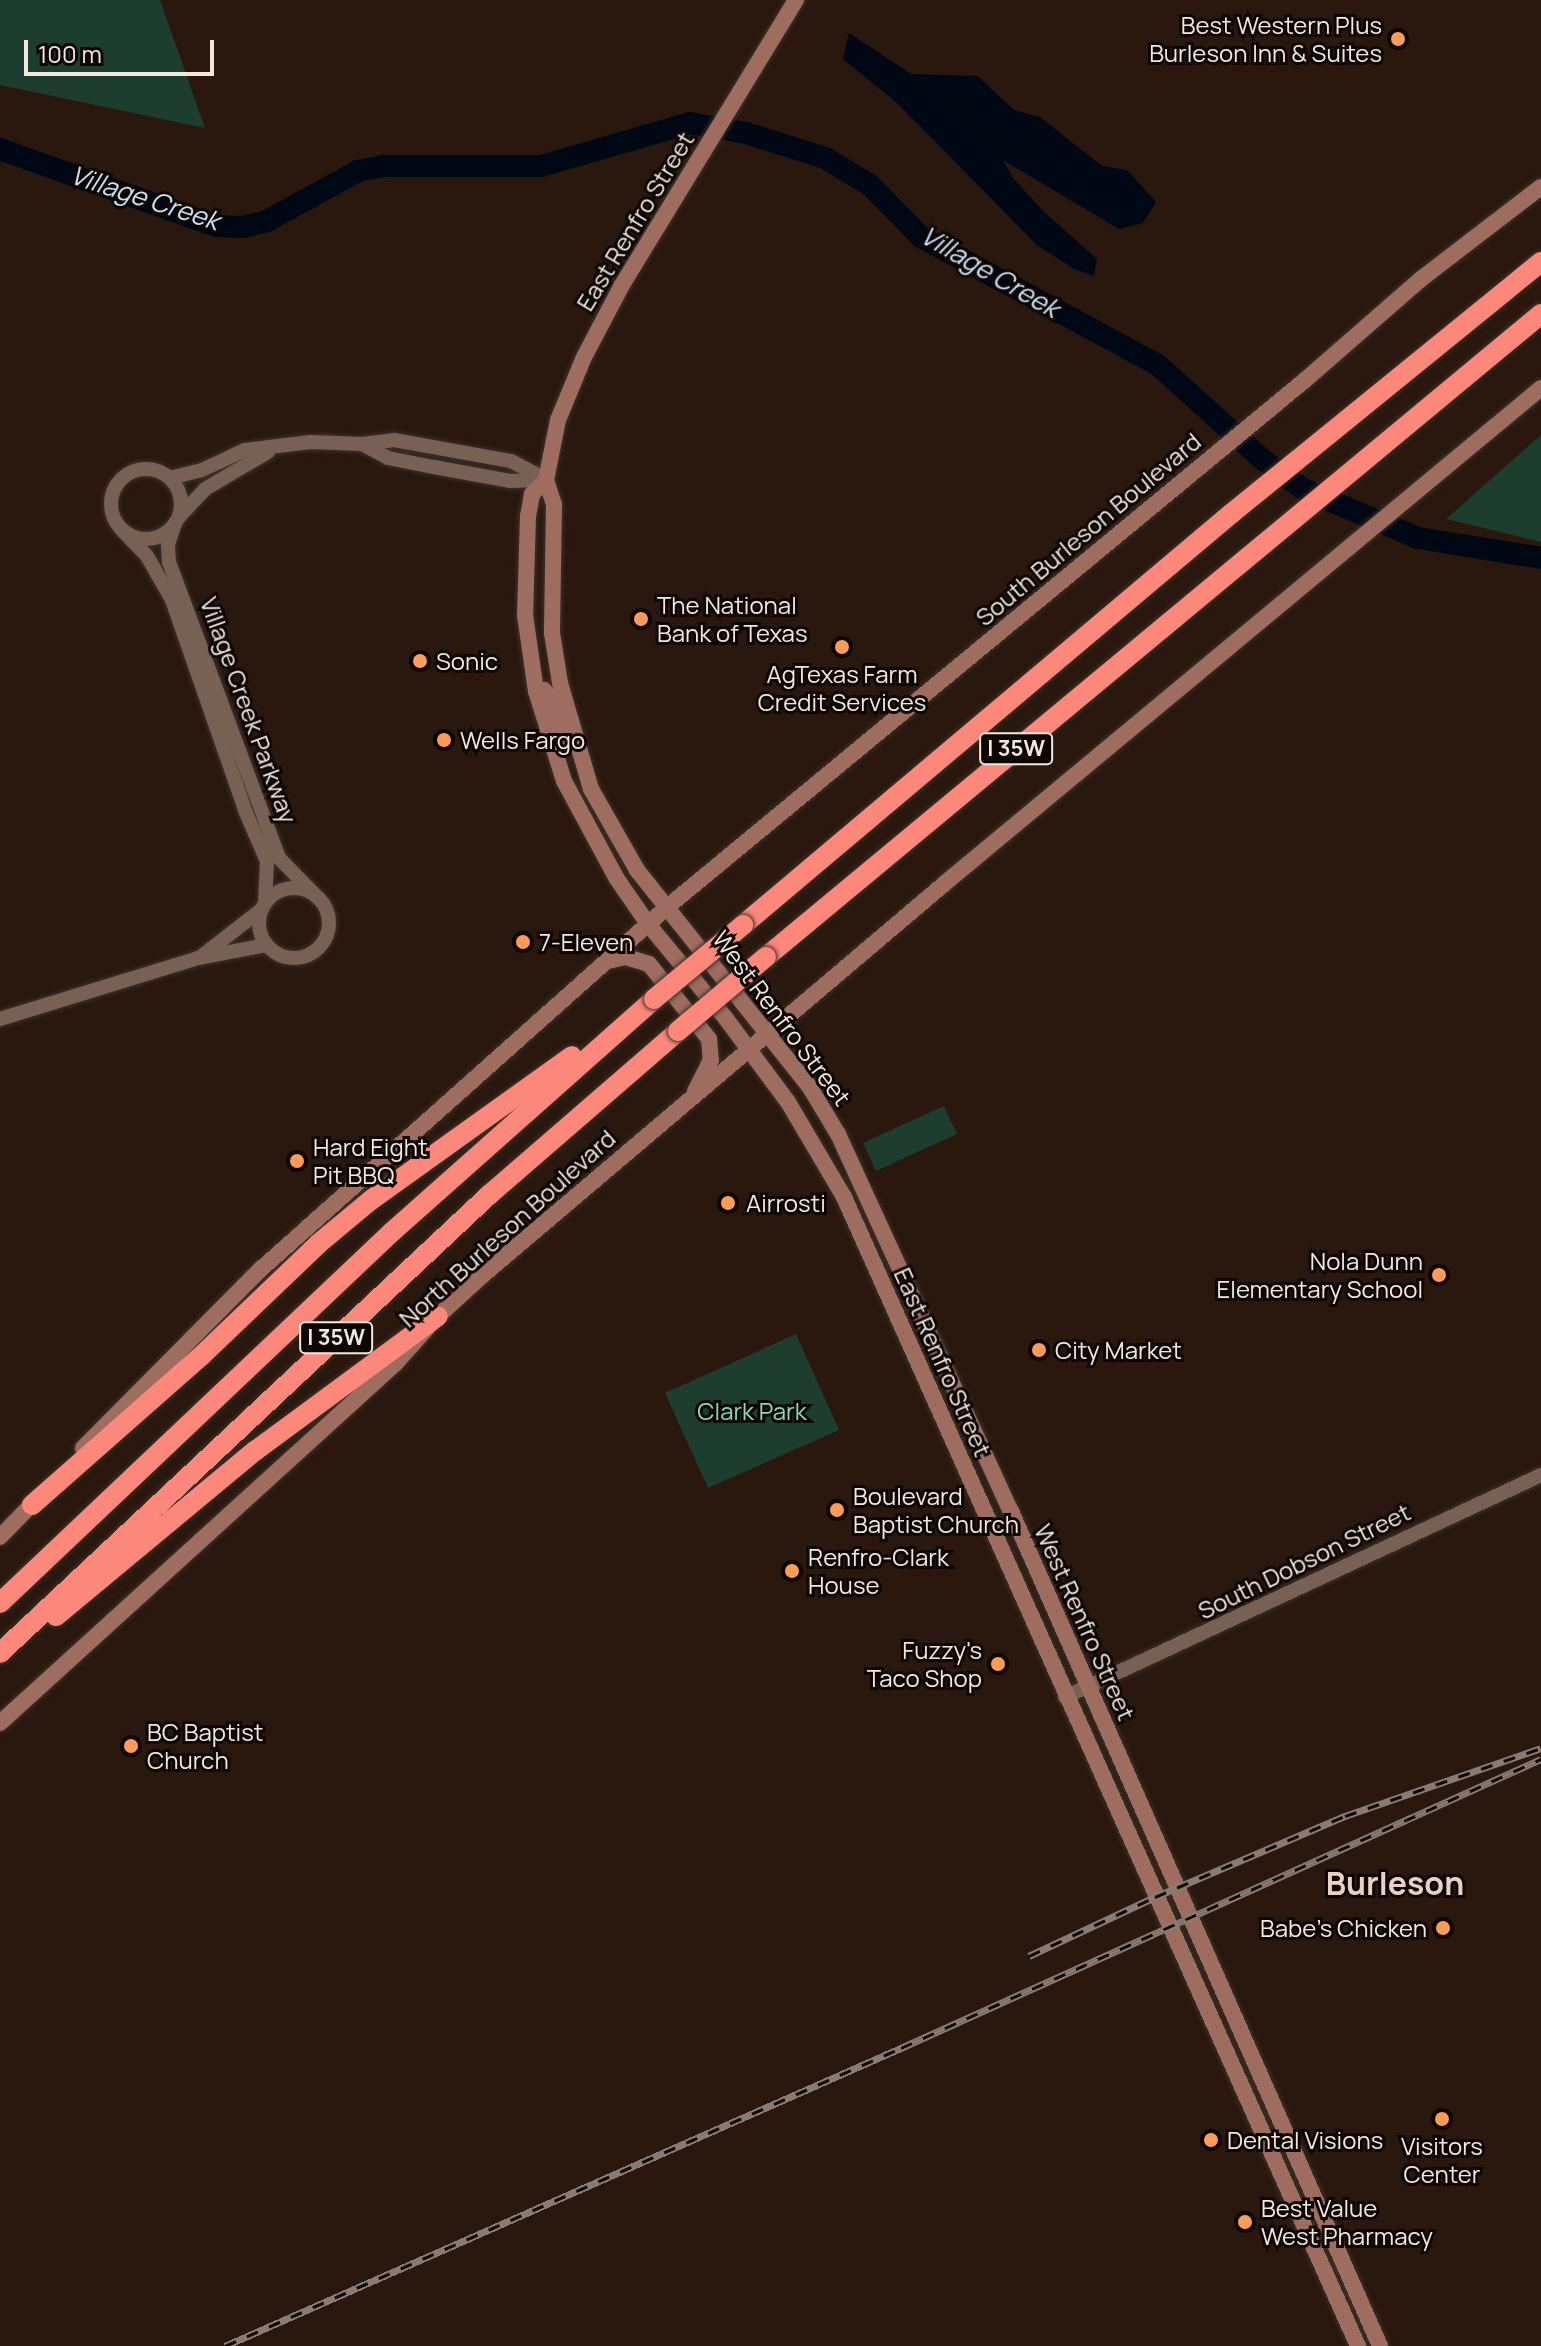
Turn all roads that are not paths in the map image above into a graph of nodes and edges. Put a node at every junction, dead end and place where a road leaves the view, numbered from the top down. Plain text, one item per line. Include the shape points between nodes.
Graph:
1 (796, 0) edge
2 (1541, 187) edge
3 (1541, 262) edge
4 (1541, 314) edge
5 (1541, 388) edge
6 (279, 446) junction
7 (170, 478) junction
8 (546, 480) junction
9 (176, 521) junction
10 (121, 529) junction
11 (536, 691) junction
12 (591, 789) junction
13 (318, 898) junction
14 (264, 906) junction
15 (666, 908) junction
16 (648, 924) junction
17 (266, 945) junction
18 (198, 958) junction
19 (608, 961) junction
20 (654, 999) junction
21 (0, 1019) edge
22 (768, 1034) junction
23 (749, 1050) junction
24 (690, 1099) junction
25 (438, 1316) junction
26 (1541, 1475) edge
27 (32, 1505) junction
28 (0, 1537) edge
29 (0, 1603) edge
30 (0, 1653) edge
31 (0, 1667) edge
32 (1087, 1688) junction
33 (1065, 1697) junction
34 (0, 1723) edge
35 (1358, 2346) edge
36 (1380, 2346) edge

1 - 8 main road, East Renfro Street via 622,285 584,357 558,420
2 - 15 main road, South Burleson Boulevard via 1421,279
3 - 20 highway, I 35W, bridge via 1232,513
4 - 30 highway, I 35W, bridge via 766,957 489,1195
5 - 22 main road
6 - 7 street via 245,450
6 - 8 street via 394,440 511,461
6 - 9 street via 205,489
7 - 9 street, Village Creek Parkway via 180,498
7 - 10 street via 148,469 125,475 116,484 111,508
8 - 11 main road, East Renfro Street via 532,494 528,516 525,615
8 - 12 main road, East Renfro Street via 554,504 552,633 560,683
9 - 10 street via 152,539
9 - 13 street, Village Creek Parkway via 169,562 279,858
10 - 14 street, Village Creek Parkway via 147,556 172,600 267,861
11 - 12 main road via 544,690 550,697 580,780
11 - 16 main road, East Renfro Street via 564,781
12 - 15 main road, East Renfro Street via 637,870
13 - 14 street via 287,889
13 - 17 street via 328,929 317,949 297,958
14 - 17 street, Village Creek Parkway via 259,927
14 - 18 street
15 - 16 main road
15 - 22 main road, West Renfro Street
16 - 19 main road
16 - 23 main road, West Renfro Street
17 - 18 street
18 - 21 street
19 - 24 main road via 626,957 649,964 709,1039 711,1060
19 - 27 main road via 261,1269
20 - 27 highway via 371,1200
20 - 29 highway, I 35W via 393,1231
22 - 23 main road, North Burleson Boulevard
22 - 32 main road, West Renfro Street via 838,1134
23 - 24 main road, North Burleson Boulevard
23 - 33 main road, East Renfro Street via 810,1134 844,1197
24 - 25 main road, North Burleson Boulevard
25 - 31 highway via 255,1451
25 - 34 main road, North Burleson Boulevard via 396,1363
26 - 32 street, South Dobson Street
27 - 28 main road
32 - 33 street, South Dobson Street
32 - 36 main road, West Renfro Street
33 - 35 main road, East Renfro Street

